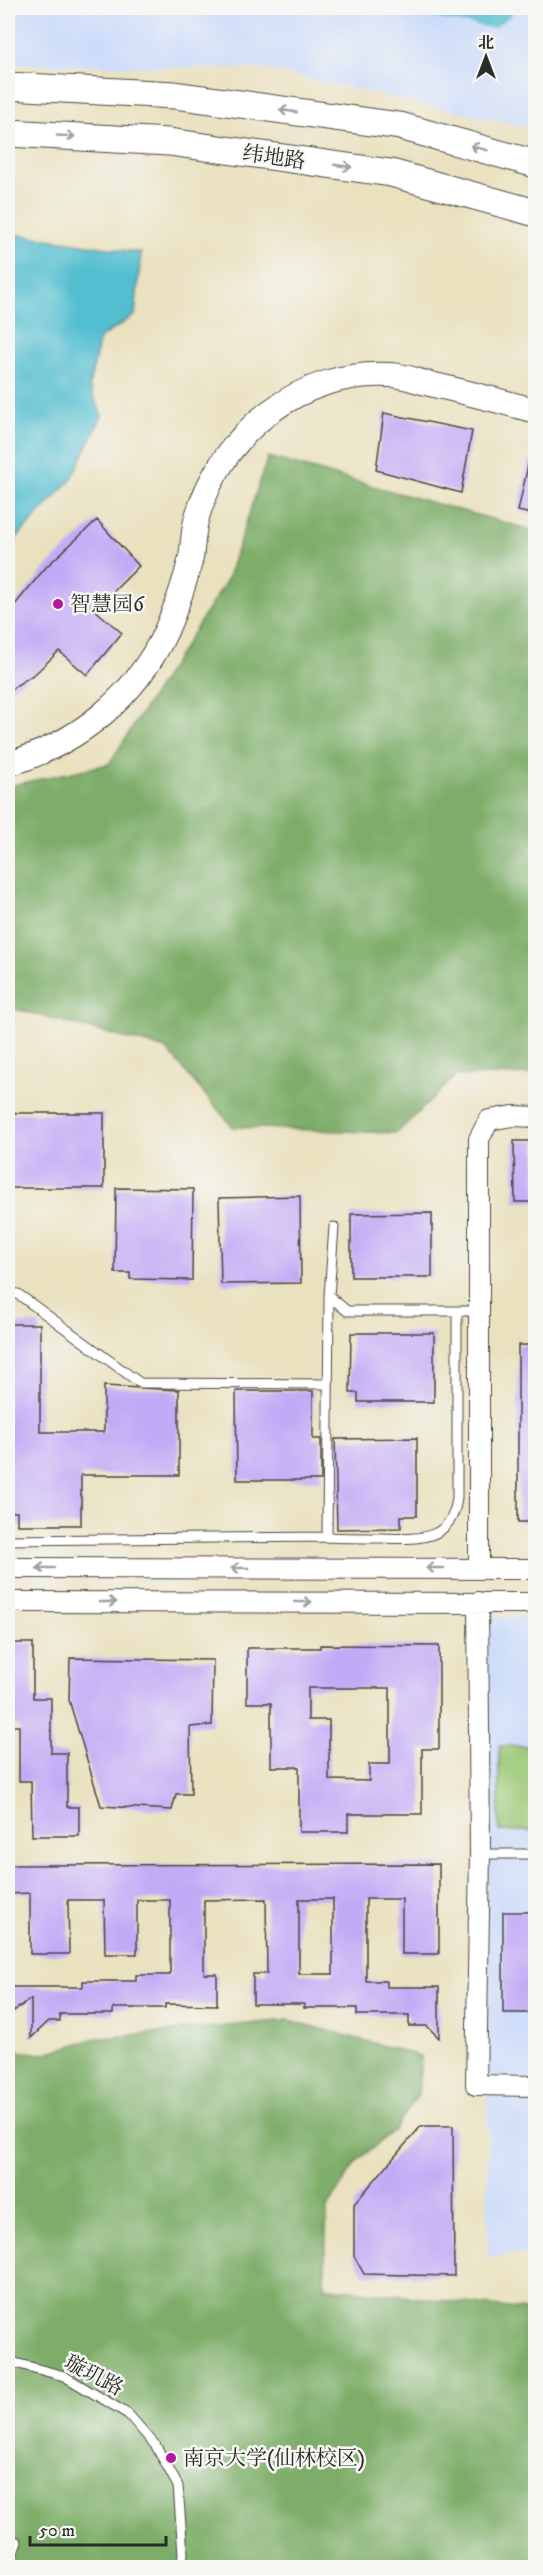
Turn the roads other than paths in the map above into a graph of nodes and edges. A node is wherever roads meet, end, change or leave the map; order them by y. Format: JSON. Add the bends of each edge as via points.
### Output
{"nodes":[{"id":1,"x":8,"y":86,"type":"edge"},
{"id":2,"x":8,"y":133,"type":"edge"},
{"id":3,"x":536,"y":164,"type":"edge"},
{"id":4,"x":536,"y":213,"type":"edge"},
{"id":5,"x":536,"y":411,"type":"edge"},
{"id":6,"x":8,"y":764,"type":"edge"},
{"id":7,"x":536,"y":1117,"type":"edge"},
{"id":8,"x":334,"y":1227,"type":"dead end"},
{"id":9,"x":8,"y":1293,"type":"edge"},
{"id":10,"x":329,"y":1296,"type":"junction"},
{"id":11,"x":457,"y":1311,"type":"junction"},
{"id":12,"x":479,"y":1311,"type":"junction"},
{"id":13,"x":328,"y":1384,"type":"junction"},
{"id":14,"x":327,"y":1537,"type":"junction"},
{"id":15,"x":8,"y":1540,"type":"edge"},
{"id":16,"x":8,"y":1568,"type":"edge"},
{"id":17,"x":479,"y":1568,"type":"junction"},
{"id":18,"x":536,"y":1569,"type":"edge"},
{"id":19,"x":8,"y":1602,"type":"edge"},
{"id":20,"x":478,"y":1602,"type":"junction"},
{"id":21,"x":536,"y":1603,"type":"edge"},
{"id":22,"x":480,"y":1854,"type":"junction"},
{"id":23,"x":536,"y":1854,"type":"edge"},
{"id":24,"x":536,"y":2085,"type":"edge"},
{"id":25,"x":8,"y":2361,"type":"edge"},
{"id":26,"x":17,"y":2542,"type":"dead end"},
{"id":27,"x":8,"y":2566,"type":"edge"},
{"id":28,"x":182,"y":2568,"type":"edge"}],
"edges":[{"from":3,"to":1,"type":"main road","one_way":true,"via":[[400,126],[174,95]]},
{"from":2,"to":4,"type":"main road","name":"纬地路","one_way":true,"via":[[169,142],[391,173]]},
{"from":5,"to":6,"type":"street","via":[[391,375],[344,379],[303,392],[264,414],[227,453],[209,485],[196,519],[190,558],[174,608],[142,671],[112,707],[74,736]]},
{"from":7,"to":12,"type":"street","via":[[489,1120],[479,1138]]},
{"from":8,"to":10,"type":"lane"},
{"from":9,"to":13,"type":"lane","via":[[18,1294],[140,1383]]},
{"from":10,"to":11,"type":"lane","via":[[347,1311]]},
{"from":10,"to":13,"type":"lane"},
{"from":11,"to":12,"type":"lane"},
{"from":11,"to":14,"type":"lane","via":[[454,1514],[444,1528],[421,1539]]},
{"from":12,"to":17,"type":"street"},
{"from":13,"to":14,"type":"lane"},
{"from":14,"to":15,"type":"lane"},
{"from":17,"to":16,"type":"street","one_way":true},
{"from":17,"to":18,"type":"street"},
{"from":19,"to":20,"type":"street","one_way":true},
{"from":20,"to":21,"type":"street"},
{"from":20,"to":22,"type":"street"},
{"from":22,"to":23,"type":"lane"},
{"from":22,"to":24,"type":"street","via":[[476,2085]]},
{"from":25,"to":28,"type":"lane","name":"璇玑路","via":[[64,2376],[128,2414],[156,2446],[178,2486]]},
{"from":26,"to":27,"type":"lane"}]}
